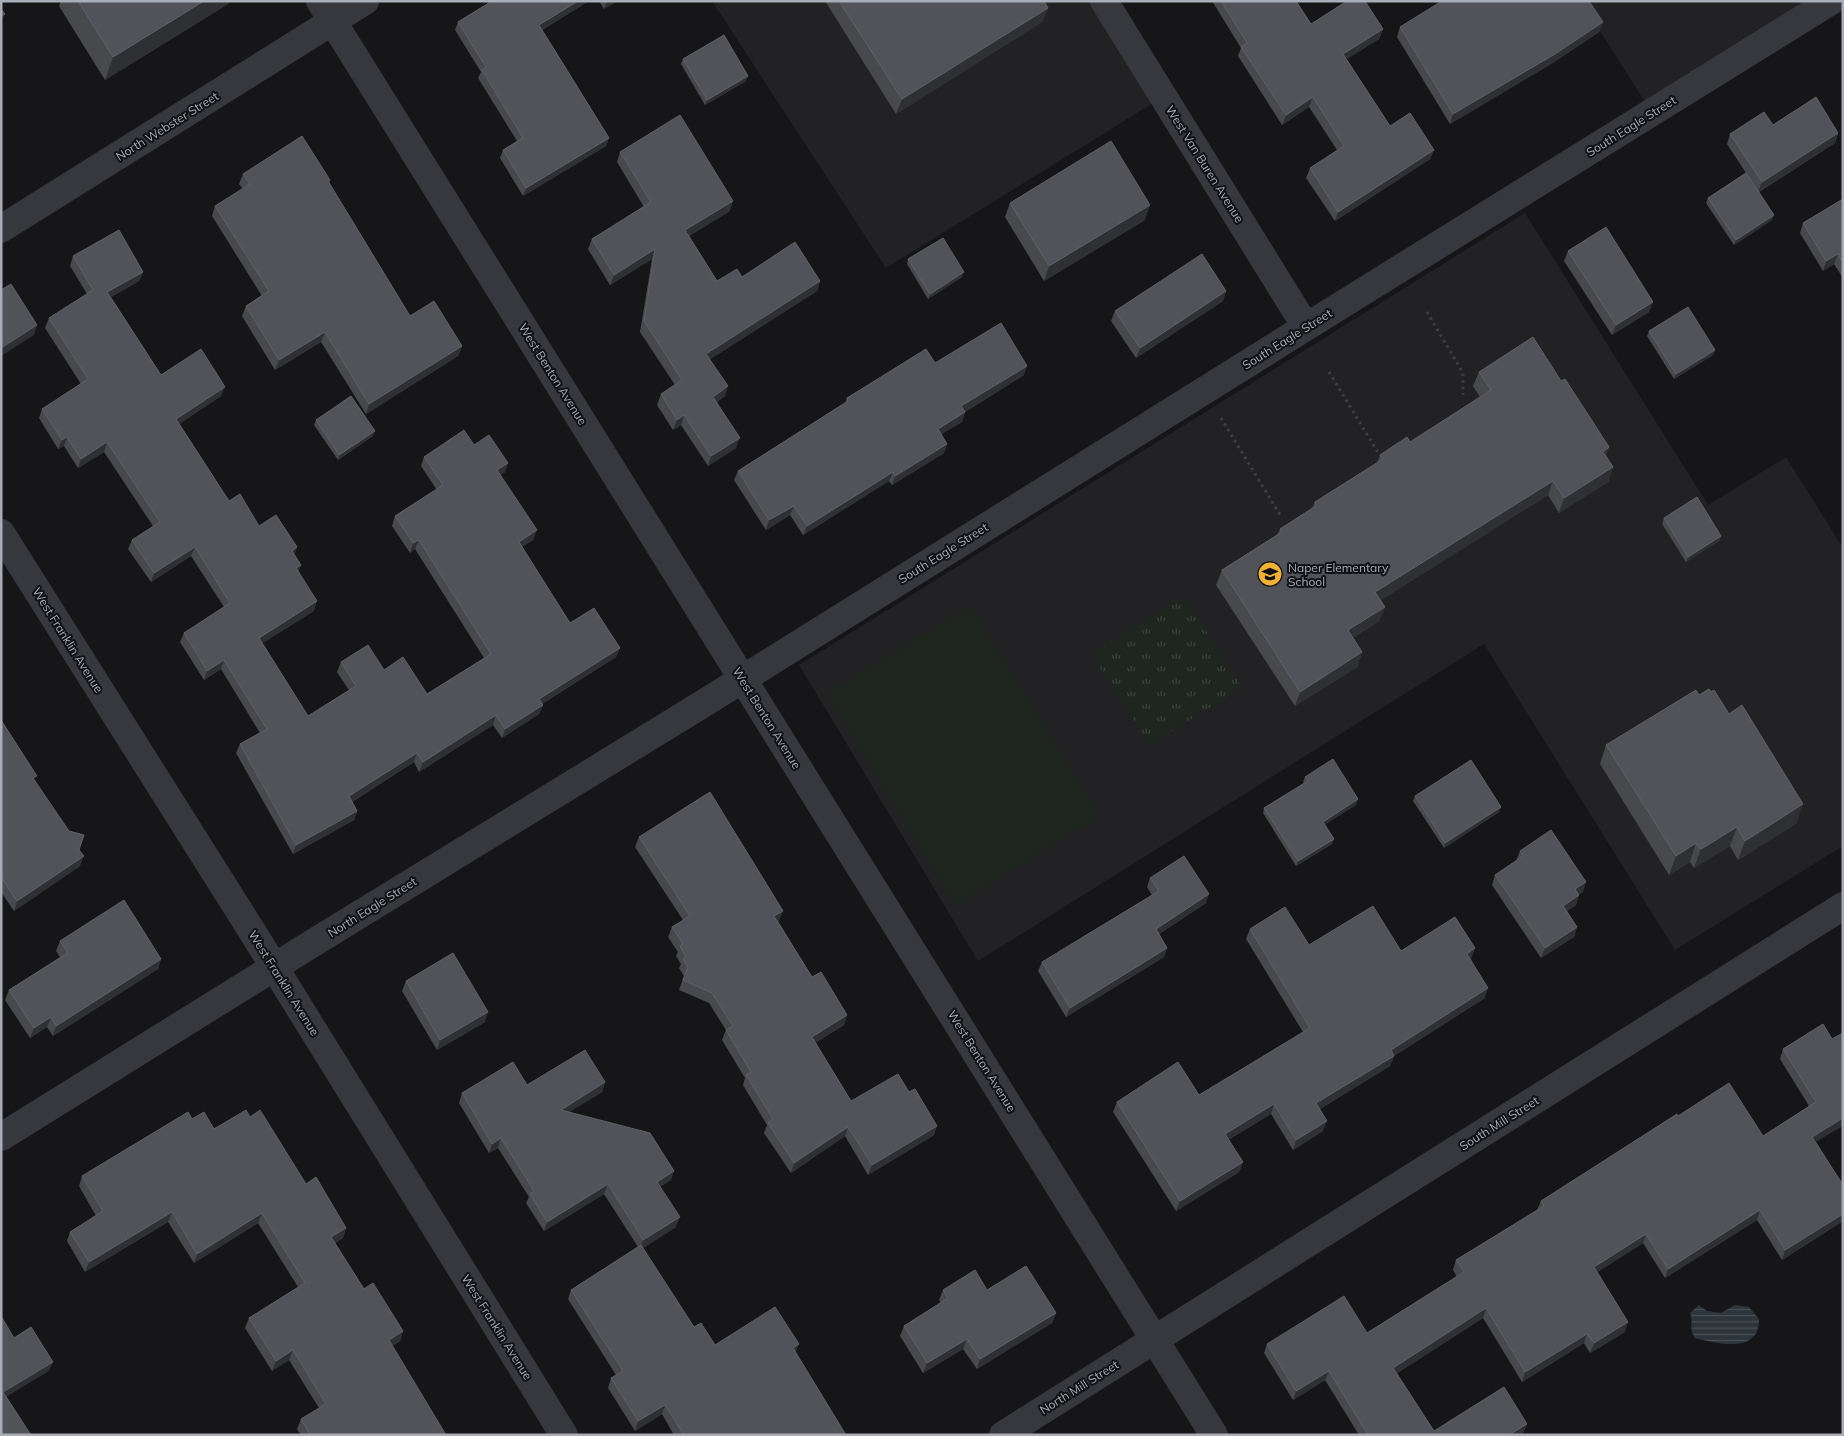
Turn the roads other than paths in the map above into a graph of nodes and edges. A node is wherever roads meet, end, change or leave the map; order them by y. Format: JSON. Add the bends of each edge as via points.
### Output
{"nodes":[{"id":1,"x":365,"y":1,"type":"edge"},
{"id":2,"x":1104,"y":1,"type":"edge"},
{"id":3,"x":1831,"y":1,"type":"edge"},
{"id":4,"x":326,"y":11,"type":"edge"},
{"id":5,"x":1,"y":229,"type":"edge"},
{"id":6,"x":1306,"y":327,"type":"junction"},
{"id":7,"x":1,"y":534,"type":"edge"},
{"id":8,"x":743,"y":679,"type":"junction"},
{"id":9,"x":1843,"y":906,"type":"edge"},
{"id":10,"x":274,"y":968,"type":"junction"},
{"id":11,"x":1,"y":1137,"type":"edge"},
{"id":12,"x":1155,"y":1339,"type":"junction"},
{"id":13,"x":564,"y":1435,"type":"edge"},
{"id":14,"x":1002,"y":1435,"type":"edge"},
{"id":15,"x":1214,"y":1435,"type":"edge"}],
"edges":[{"from":1,"to":4,"type":"street","name":"North Webster Street"},
{"from":2,"to":6,"type":"street","name":"West Van Buren Avenue"},
{"from":3,"to":6,"type":"street","name":"South Eagle Street"},
{"from":4,"to":5,"type":"street","name":"North Webster Street"},
{"from":4,"to":8,"type":"street","name":"West Benton Avenue"},
{"from":6,"to":8,"type":"street","name":"South Eagle Street"},
{"from":7,"to":10,"type":"street","name":"West Franklin Avenue"},
{"from":8,"to":10,"type":"street","name":"North Eagle Street"},
{"from":8,"to":12,"type":"street","name":"West Benton Avenue"},
{"from":9,"to":12,"type":"street","name":"South Mill Street"},
{"from":10,"to":11,"type":"street","name":"North Eagle Street"},
{"from":10,"to":13,"type":"street","name":"West Franklin Avenue"},
{"from":12,"to":14,"type":"street","name":"North Mill Street"},
{"from":12,"to":15,"type":"street","name":"West Benton Avenue"}]}
